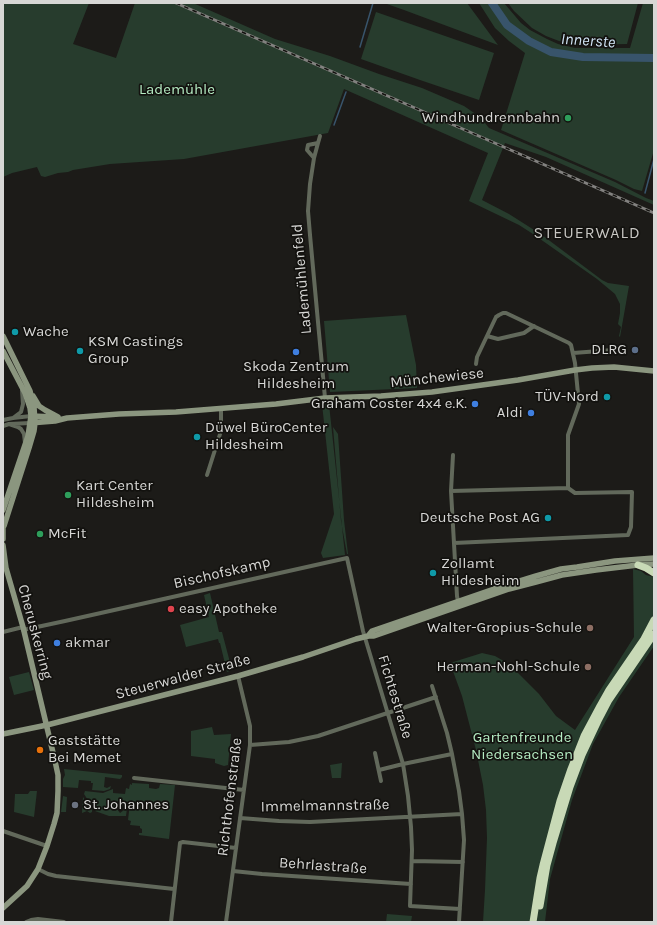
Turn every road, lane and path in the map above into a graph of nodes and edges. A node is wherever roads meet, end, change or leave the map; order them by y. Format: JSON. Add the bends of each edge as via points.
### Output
{"nodes":[{"id":1,"x":320,"y":136,"type":"dead end"},
{"id":2,"x":318,"y":143,"type":"junction"},
{"id":3,"x":314,"y":158,"type":"junction"},
{"id":4,"x":534,"y":326,"type":"junction"},
{"id":5,"x":3,"y":336,"type":"edge"},
{"id":6,"x":487,"y":336,"type":"junction"},
{"id":7,"x":613,"y":350,"type":"dead end"},
{"id":8,"x":3,"y":351,"type":"edge"},
{"id":9,"x":573,"y":353,"type":"junction"},
{"id":10,"x":476,"y":364,"type":"dead end"},
{"id":11,"x":575,"y":370,"type":"junction"},
{"id":12,"x":654,"y":371,"type":"edge"},
{"id":13,"x":22,"y":387,"type":"junction"},
{"id":14,"x":30,"y":391,"type":"junction"},
{"id":15,"x":325,"y":398,"type":"junction"},
{"id":16,"x":221,"y":408,"type":"junction"},
{"id":17,"x":58,"y":417,"type":"junction"},
{"id":18,"x":13,"y":418,"type":"junction"},
{"id":19,"x":67,"y":418,"type":"junction"},
{"id":20,"x":3,"y":420,"type":"edge"},
{"id":21,"x":33,"y":420,"type":"junction"},
{"id":22,"x":8,"y":424,"type":"junction"},
{"id":23,"x":3,"y":426,"type":"edge"},
{"id":24,"x":25,"y":444,"type":"junction"},
{"id":25,"x":453,"y":455,"type":"dead end"},
{"id":26,"x":207,"y":476,"type":"dead end"},
{"id":27,"x":568,"y":488,"type":"junction"},
{"id":28,"x":451,"y":491,"type":"junction"},
{"id":29,"x":3,"y":510,"type":"edge"},
{"id":30,"x":3,"y":523,"type":"edge"},
{"id":31,"x":3,"y":539,"type":"edge"},
{"id":32,"x":454,"y":543,"type":"junction"},
{"id":33,"x":3,"y":545,"type":"edge"},
{"id":34,"x":654,"y":558,"type":"edge"},
{"id":35,"x":654,"y":564,"type":"edge"},
{"id":36,"x":638,"y":565,"type":"junction"},
{"id":37,"x":5,"y":569,"type":"edge"},
{"id":38,"x":654,"y":573,"type":"edge"},
{"id":39,"x":459,"y":604,"type":"junction"},
{"id":40,"x":654,"y":620,"type":"edge"},
{"id":41,"x":23,"y":628,"type":"junction"},
{"id":42,"x":3,"y":632,"type":"edge"},
{"id":43,"x":654,"y":634,"type":"edge"},
{"id":44,"x":366,"y":637,"type":"junction"},
{"id":45,"x":238,"y":676,"type":"junction"},
{"id":46,"x":432,"y":686,"type":"dead end"},
{"id":47,"x":436,"y":697,"type":"junction"},
{"id":48,"x":388,"y":714,"type":"junction"},
{"id":49,"x":47,"y":725,"type":"junction"},
{"id":50,"x":3,"y":734,"type":"edge"},
{"id":51,"x":250,"y":745,"type":"junction"},
{"id":52,"x":375,"y":753,"type":"dead end"},
{"id":53,"x":452,"y":754,"type":"junction"},
{"id":54,"x":403,"y":764,"type":"junction"},
{"id":55,"x":379,"y":770,"type":"junction"},
{"id":56,"x":134,"y":778,"type":"dead end"},
{"id":57,"x":381,"y":781,"type":"dead end"},
{"id":58,"x":244,"y":790,"type":"junction"},
{"id":59,"x":462,"y":814,"type":"junction"},
{"id":60,"x":410,"y":817,"type":"junction"},
{"id":61,"x":240,"y":818,"type":"junction"},
{"id":62,"x":3,"y":831,"type":"edge"},
{"id":63,"x":47,"y":846,"type":"junction"},
{"id":64,"x":236,"y":848,"type":"junction"},
{"id":65,"x":412,"y":861,"type":"junction"},
{"id":66,"x":463,"y":862,"type":"junction"},
{"id":67,"x":38,"y":869,"type":"junction"},
{"id":68,"x":233,"y":871,"type":"junction"},
{"id":69,"x":411,"y":884,"type":"junction"},
{"id":70,"x":174,"y":889,"type":"junction"},
{"id":71,"x":3,"y":908,"type":"edge"},
{"id":72,"x":460,"y":910,"type":"junction"},
{"id":73,"x":26,"y":922,"type":"edge"},
{"id":74,"x":64,"y":922,"type":"edge"},
{"id":75,"x":171,"y":922,"type":"edge"},
{"id":76,"x":226,"y":922,"type":"edge"},
{"id":77,"x":459,"y":922,"type":"edge"},
{"id":78,"x":533,"y":922,"type":"edge"},
{"id":79,"x":538,"y":922,"type":"edge"}],
"edges":[{"from":1,"to":2,"type":"street"},
{"from":2,"to":3,"type":"street","name":"Lademühlenfeld"},
{"from":2,"to":3,"type":"street","name":"Lademühlenfeld","via":[[308,145],[307,150]]},
{"from":3,"to":15,"type":"street","name":"Lademühlenfeld","via":[[308,211]]},
{"from":4,"to":6,"type":"street","via":[[524,333],[498,339]]},
{"from":4,"to":6,"type":"street","via":[[503,313],[496,317]]},
{"from":4,"to":9,"type":"street","via":[[567,341]]},
{"from":5,"to":14,"type":"street"},
{"from":6,"to":10,"type":"street"},
{"from":7,"to":9,"type":"street"},
{"from":8,"to":13,"type":"street"},
{"from":9,"to":11,"type":"street"},
{"from":11,"to":12,"type":"street","name":"Münchewiese","via":[[614,367]]},
{"from":11,"to":15,"type":"street","name":"Münchewiese","via":[[442,391]]},
{"from":11,"to":27,"type":"street","via":[[578,404],[568,435]]},
{"from":13,"to":18,"type":"street","via":[[21,412]]},
{"from":13,"to":21,"type":"street"},
{"from":14,"to":17,"type":"street","name":"Münchewiese","via":[[39,406]]},
{"from":14,"to":21,"type":"street","via":[[34,407]]},
{"from":15,"to":16,"type":"street","name":"Münchewiese"},
{"from":16,"to":19,"type":"street","name":"Münchewiese"},
{"from":16,"to":26,"type":"street","via":[[221,431]]},
{"from":17,"to":19,"type":"street","name":"Münchewiese"},
{"from":17,"to":21,"type":"street","name":"Münchewiese"},
{"from":18,"to":20,"type":"street"},
{"from":18,"to":21,"type":"street"},
{"from":19,"to":21,"type":"street","name":"Münchewiese","via":[[55,421]]},
{"from":21,"to":22,"type":"street"},
{"from":21,"to":24,"type":"street"},
{"from":21,"to":30,"type":"street","via":[[31,442]]},
{"from":22,"to":23,"type":"street"},
{"from":22,"to":24,"type":"street","via":[[21,429]]},
{"from":24,"to":29,"type":"street"},
{"from":25,"to":28,"type":"street"},
{"from":27,"to":28,"type":"street"},
{"from":27,"to":32,"type":"street","via":[[575,493],[632,492],[628,535]]},
{"from":28,"to":32,"type":"street"},
{"from":30,"to":31,"type":"street"},
{"from":32,"to":39,"type":"street"},
{"from":33,"to":37,"type":"street","name":"Cheruskerring"},
{"from":34,"to":39,"type":"street","name":"Steuerwalder Straße","via":[[561,569]]},
{"from":35,"to":36,"type":"street","name":"Steuerwalder Straße"},
{"from":36,"to":38,"type":"highway"},
{"from":36,"to":39,"type":"street","name":"Steuerwalder Straße","via":[[562,575]]},
{"from":37,"to":41,"type":"street","name":"Cheruskerring"},
{"from":39,"to":44,"type":"street","name":"Steuerwalder Straße","via":[[372,631]]},
{"from":40,"to":78,"type":"highway","via":[[609,690],[584,736],[560,801],[540,878]]},
{"from":41,"to":42,"type":"street","name":"Bischofskamp"},
{"from":41,"to":44,"type":"street","name":"Bischofskamp","via":[[65,621],[347,558]]},
{"from":41,"to":49,"type":"street","name":"Cheruskerring"},
{"from":43,"to":79,"type":"highway","via":[[614,692],[576,770],[547,865]]},
{"from":44,"to":45,"type":"street","name":"Steuerwalder Straße"},
{"from":44,"to":48,"type":"street","name":"Fichtestraße"},
{"from":45,"to":49,"type":"street","name":"Steuerwalder Straße"},
{"from":45,"to":51,"type":"street","name":"Richthofenstraße","via":[[250,726]]},
{"from":46,"to":47,"type":"street"},
{"from":47,"to":48,"type":"street"},
{"from":47,"to":53,"type":"street"},
{"from":48,"to":51,"type":"street","via":[[304,740]]},
{"from":48,"to":54,"type":"street","name":"Fichtestraße"},
{"from":49,"to":50,"type":"street","name":"Steuerwalder Straße"},
{"from":49,"to":63,"type":"street","name":"Cheruskerring","via":[[56,765],[58,791],[56,819]]},
{"from":51,"to":58,"type":"street","name":"Richthofenstraße"},
{"from":52,"to":55,"type":"street"},
{"from":53,"to":54,"type":"street"},
{"from":53,"to":59,"type":"street"},
{"from":54,"to":55,"type":"street"},
{"from":54,"to":60,"type":"street","name":"Fichtestraße"},
{"from":55,"to":57,"type":"street"},
{"from":56,"to":58,"type":"street"},
{"from":58,"to":61,"type":"street","name":"Richthofenstraße"},
{"from":59,"to":60,"type":"street","name":"Immelmannstraße"},
{"from":59,"to":66,"type":"street"},
{"from":60,"to":61,"type":"street","name":"Immelmannstraße","via":[[300,822]]},
{"from":60,"to":65,"type":"street","name":"Fichtestraße"},
{"from":61,"to":64,"type":"street","name":"Richthofenstraße"},
{"from":62,"to":63,"type":"street"},
{"from":63,"to":67,"type":"street","name":"Cheruskerring"},
{"from":64,"to":68,"type":"street","name":"Richthofenstraße"},
{"from":64,"to":70,"type":"street","via":[[181,842]]},
{"from":65,"to":66,"type":"street"},
{"from":65,"to":69,"type":"street","name":"Fichtestraße"},
{"from":66,"to":72,"type":"street"},
{"from":67,"to":70,"type":"street","via":[[56,876]]},
{"from":67,"to":71,"type":"street","name":"Cheruskerring","via":[[27,886]]},
{"from":68,"to":69,"type":"street","name":"Behrlastraße"},
{"from":68,"to":76,"type":"street","name":"Richthofenstraße"},
{"from":69,"to":72,"type":"street","name":"Fichtestraße","via":[[410,906]]},
{"from":70,"to":75,"type":"street"},
{"from":72,"to":77,"type":"street"},
{"from":73,"to":74,"type":"street","via":[[38,919]]}]}
